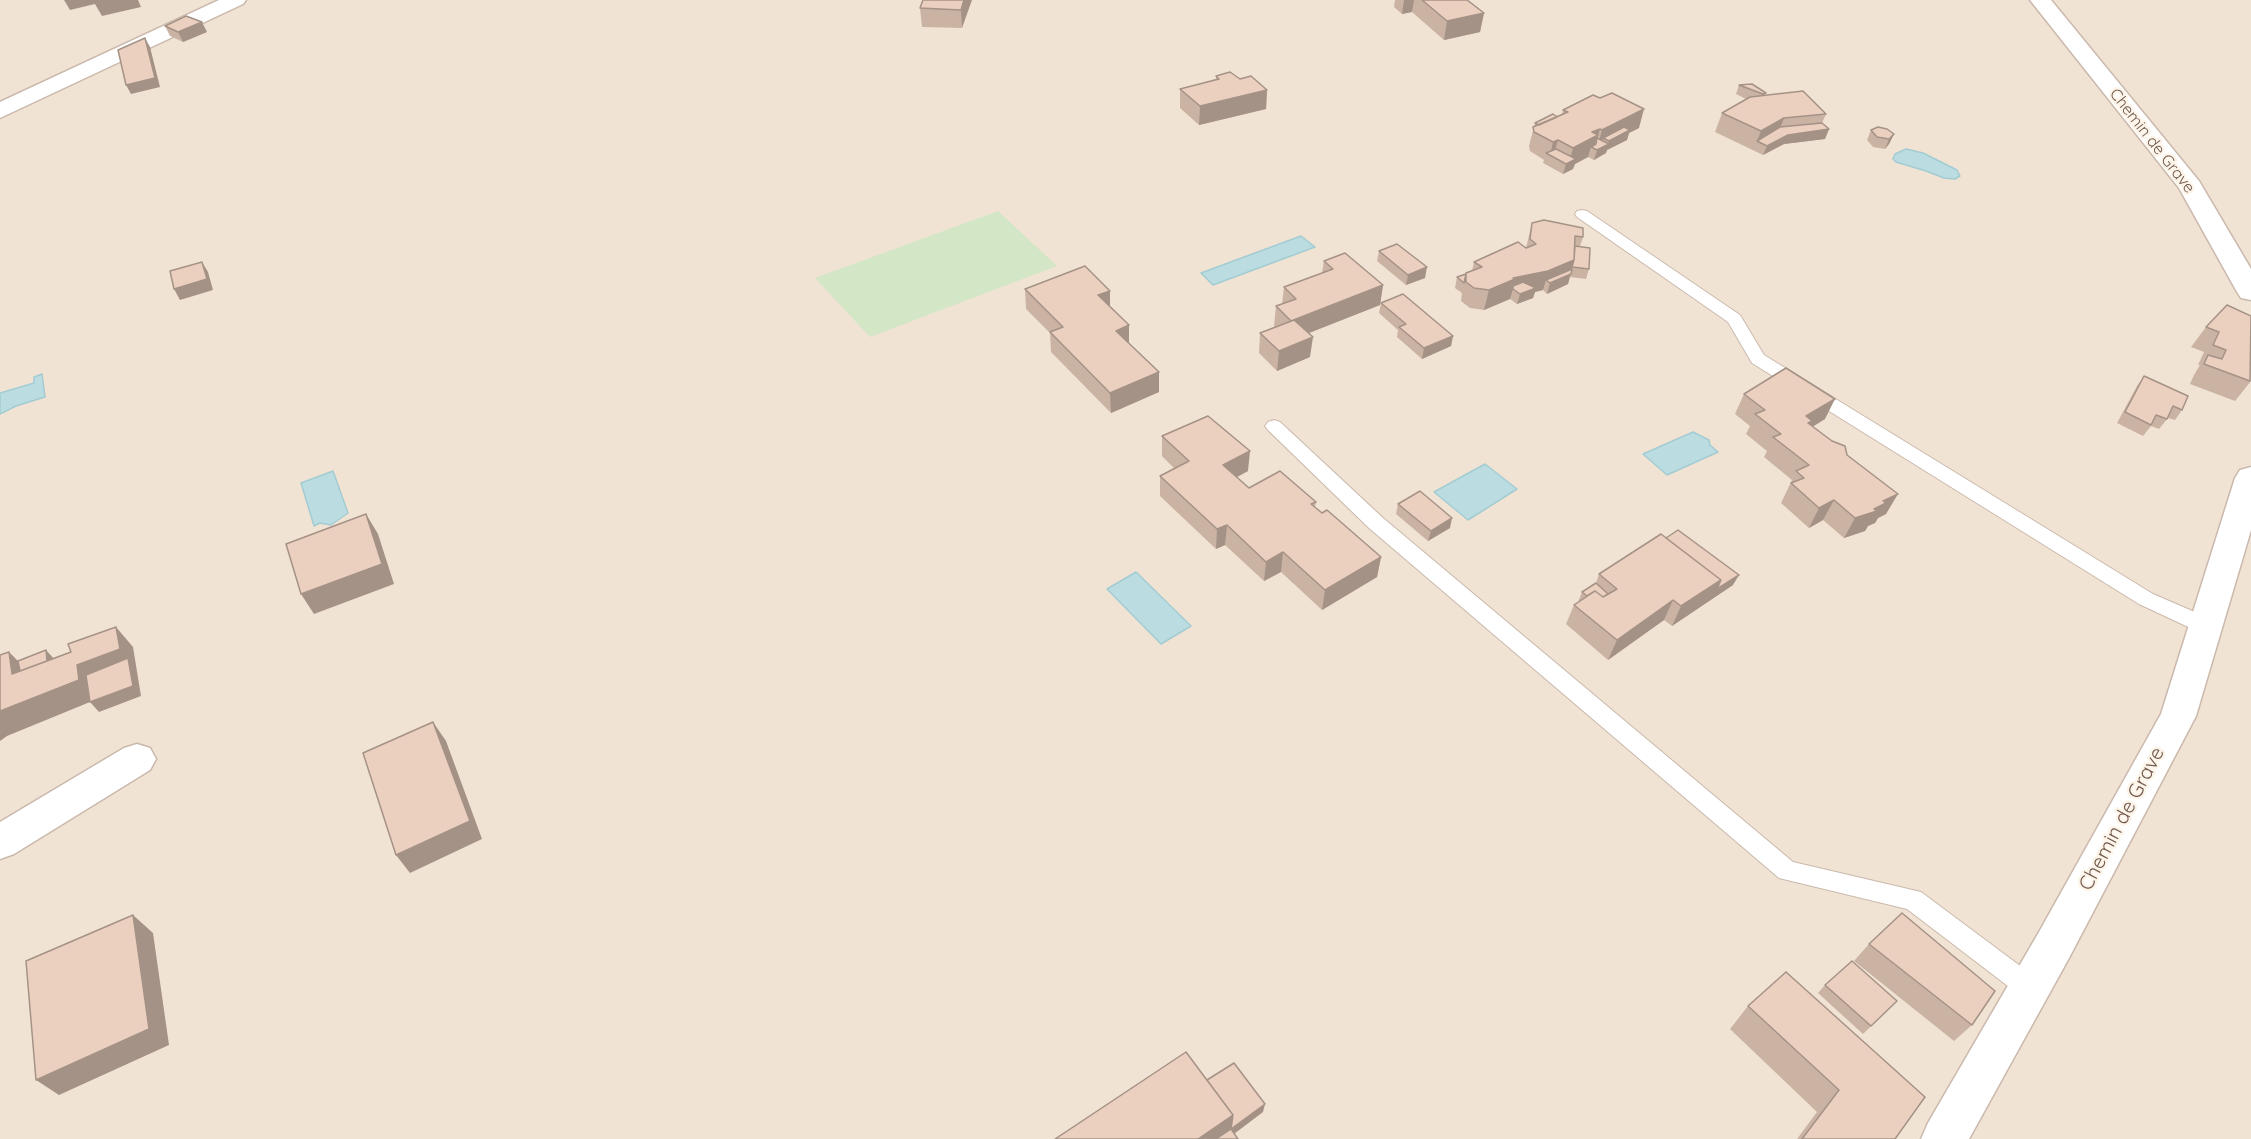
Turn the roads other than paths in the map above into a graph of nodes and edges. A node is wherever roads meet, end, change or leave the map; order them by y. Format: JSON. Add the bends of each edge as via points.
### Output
{"nodes":[{"id":1,"x":236,"y":0,"type":"edge"},
{"id":2,"x":2040,"y":0,"type":"edge"},
{"id":3,"x":0,"y":111,"type":"edge"},
{"id":4,"x":1582,"y":214,"type":"dead end"},
{"id":5,"x":2251,"y":292,"type":"edge"},
{"id":6,"x":1274,"y":426,"type":"dead end"},
{"id":7,"x":2251,"y":478,"type":"edge"},
{"id":8,"x":2206,"y":626,"type":"junction"},
{"id":9,"x":137,"y":759,"type":"dead end"},
{"id":10,"x":0,"y":842,"type":"edge"},
{"id":11,"x":2030,"y":988,"type":"junction"},
{"id":12,"x":1944,"y":1139,"type":"edge"}],
"edges":[{"from":1,"to":3,"type":"street"},
{"from":2,"to":5,"type":"street","name":"Chemin de Grave","via":[[2190,186]]},
{"from":4,"to":8,"type":"lane","via":[[1734,319],[1758,359],[2146,599]]},
{"from":6,"to":11,"type":"lane","via":[[1376,523],[1787,871],[1913,900]]},
{"from":7,"to":8,"type":"street","name":"Chemin de Grave"},
{"from":8,"to":11,"type":"street","name":"Chemin de Grave","via":[[2178,716]]},
{"from":9,"to":10,"type":"street"},
{"from":11,"to":12,"type":"street","name":"Chemin de Grave"}]}
